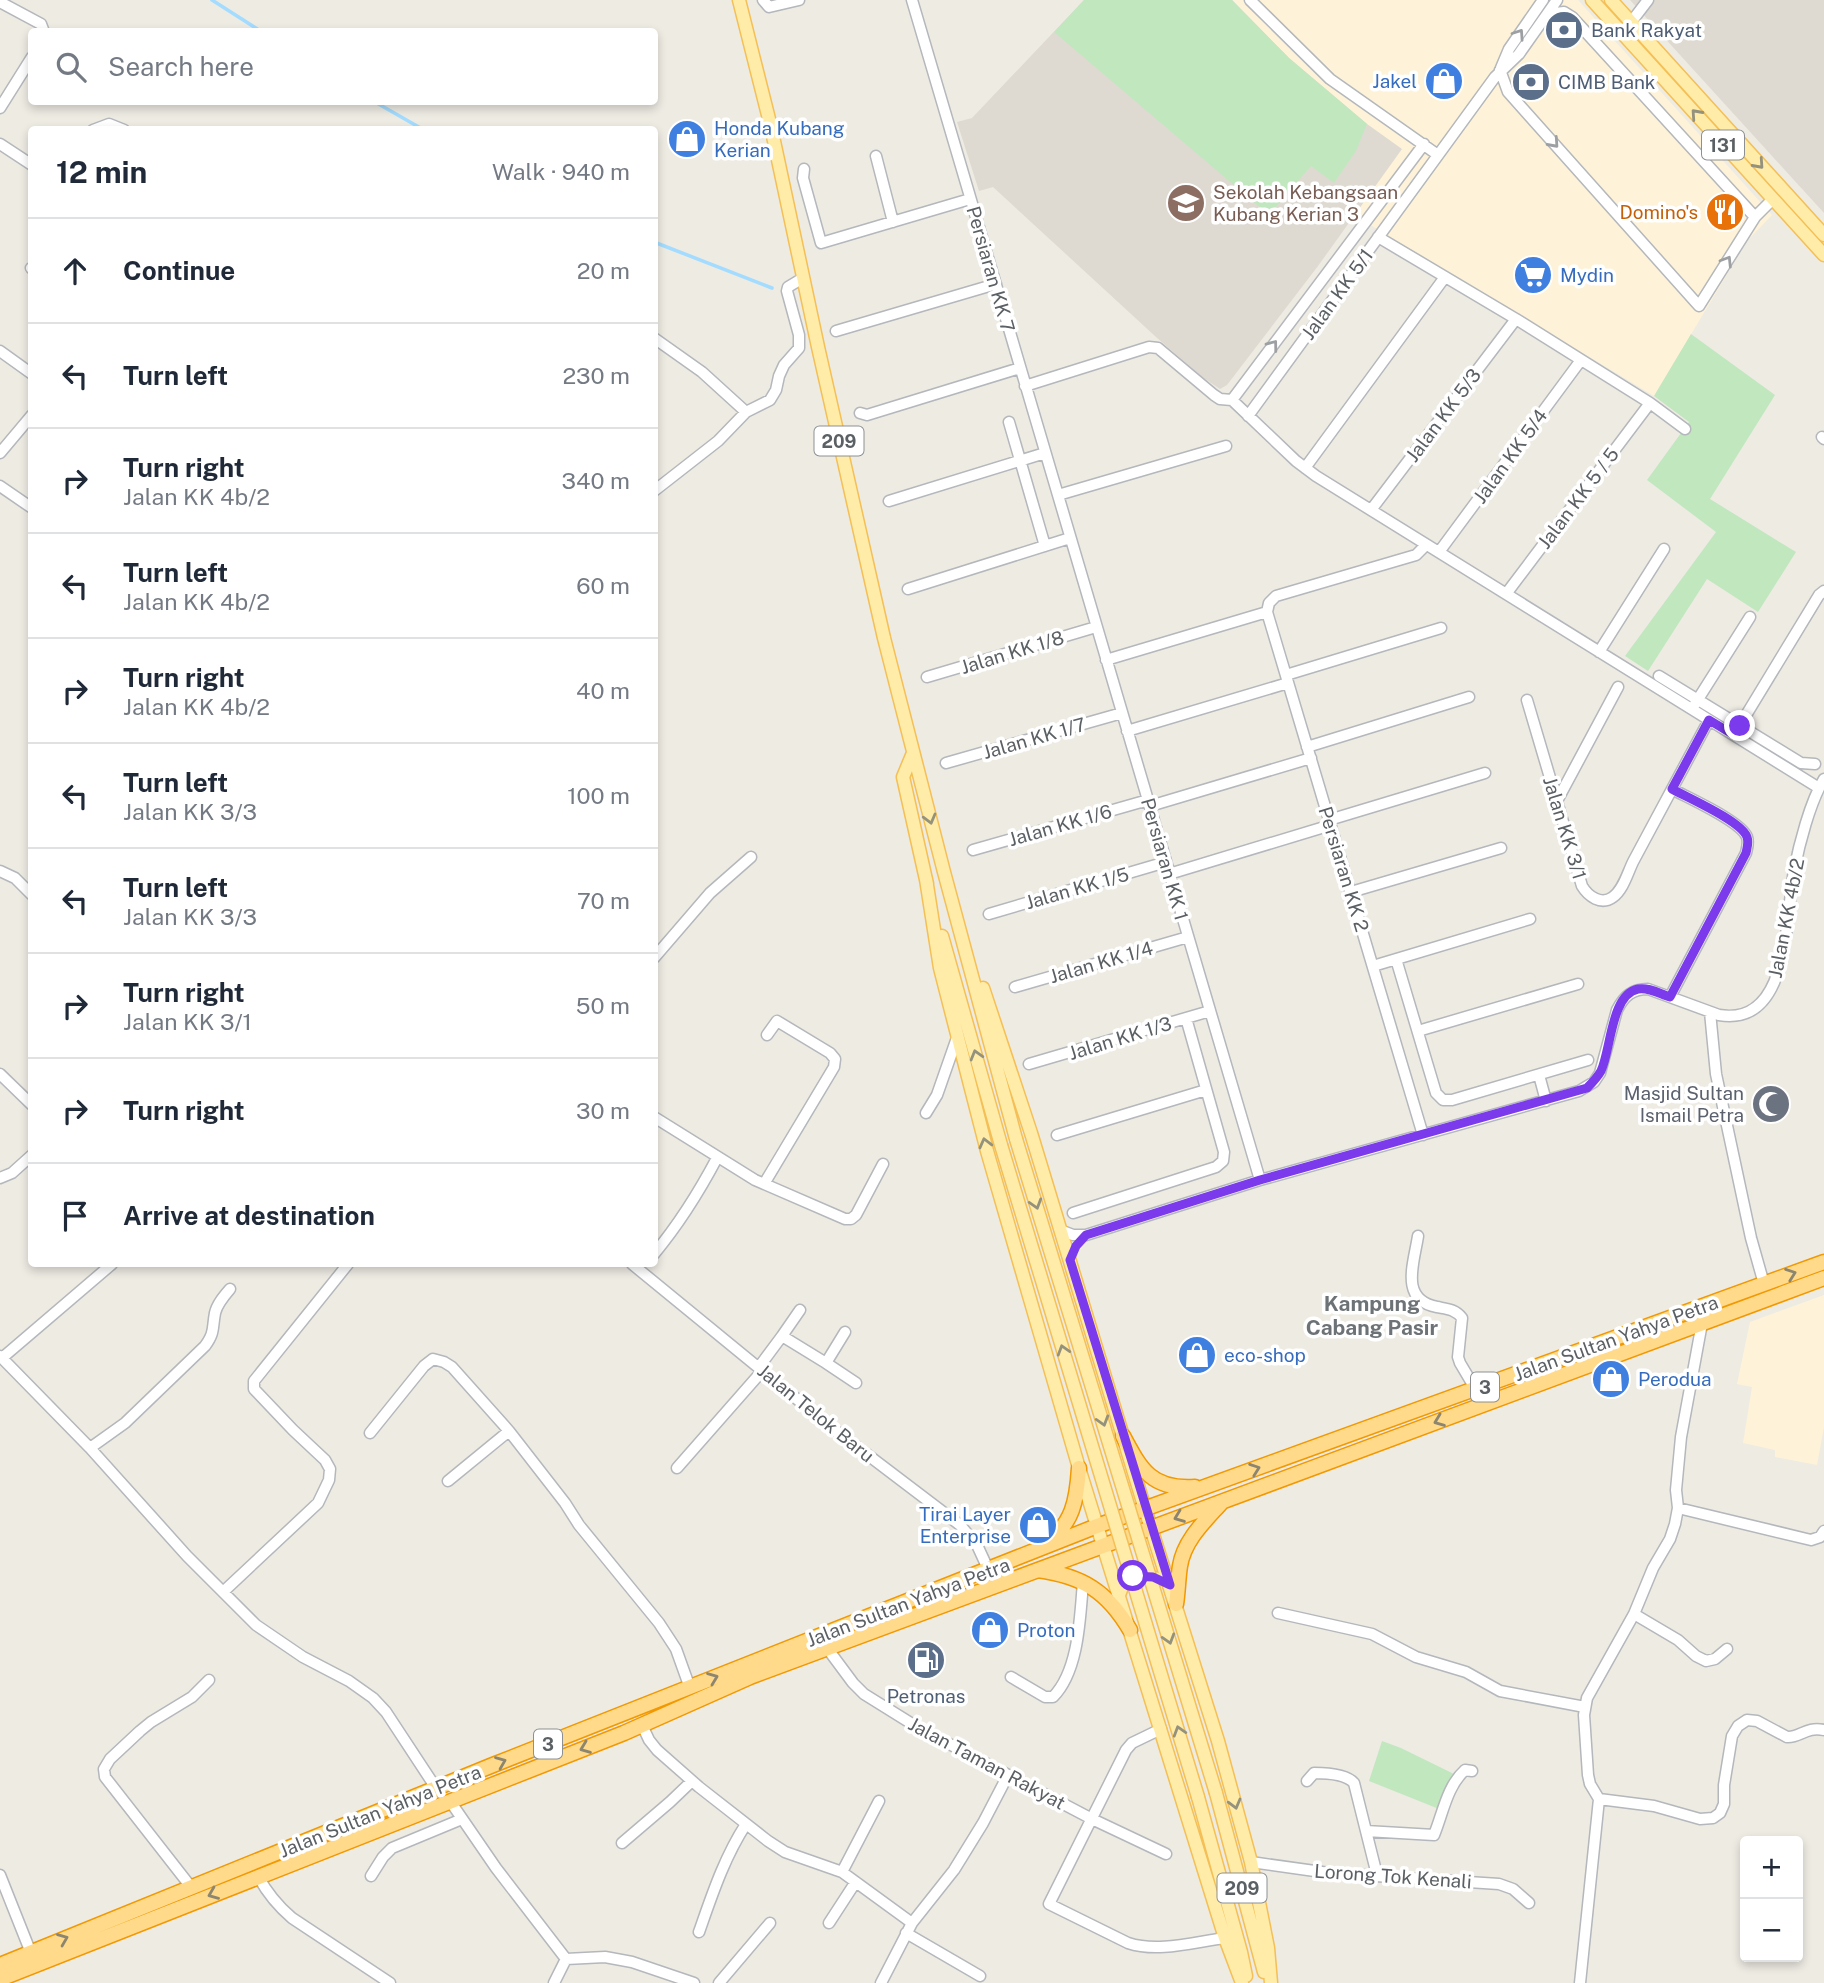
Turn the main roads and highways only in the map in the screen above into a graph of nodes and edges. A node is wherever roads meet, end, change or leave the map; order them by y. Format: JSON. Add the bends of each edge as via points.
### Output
{"nodes":[{"id":1,"x":739,"y":0,"type":"edge"},
{"id":2,"x":1592,"y":0,"type":"edge"},
{"id":3,"x":1616,"y":2,"type":"edge"},
{"id":4,"x":1824,"y":236,"type":"edge"},
{"id":5,"x":1824,"y":255,"type":"edge"},
{"id":6,"x":913,"y":753,"type":"junction"},
{"id":7,"x":944,"y":872,"type":"junction"},
{"id":8,"x":926,"y":879,"type":"junction"},
{"id":9,"x":1824,"y":1262,"type":"edge"},
{"id":10,"x":1824,"y":1278,"type":"edge"},
{"id":11,"x":1123,"y":1436,"type":"junction"},
{"id":12,"x":1132,"y":1465,"type":"junction"},
{"id":13,"x":1079,"y":1468,"type":"junction"},
{"id":14,"x":1213,"y":1485,"type":"junction"},
{"id":15,"x":1088,"y":1493,"type":"junction"},
{"id":16,"x":1223,"y":1501,"type":"junction"},
{"id":17,"x":1145,"y":1509,"type":"junction"},
{"id":18,"x":1097,"y":1527,"type":"junction"},
{"id":19,"x":1151,"y":1528,"type":"junction"},
{"id":20,"x":1103,"y":1545,"type":"junction"},
{"id":21,"x":1032,"y":1553,"type":"junction"},
{"id":22,"x":1036,"y":1570,"type":"junction"},
{"id":23,"x":1170,"y":1585,"type":"junction"},
{"id":24,"x":1119,"y":1595,"type":"junction"},
{"id":25,"x":1176,"y":1604,"type":"junction"},
{"id":26,"x":1130,"y":1630,"type":"junction"},
{"id":27,"x":608,"y":1720,"type":"junction"},
{"id":28,"x":624,"y":1732,"type":"junction"},
{"id":29,"x":0,"y":1965,"type":"edge"},
{"id":30,"x":0,"y":1979,"type":"edge"},
{"id":31,"x":1244,"y":1983,"type":"edge"},
{"id":32,"x":1269,"y":1983,"type":"edge"}],
"edges":[{"from":1,"to":6,"type":"main road","number":"209"},
{"from":5,"to":2,"type":"main road","number":"131","one_way":true},
{"from":3,"to":4,"type":"main road","number":"131","one_way":true},
{"from":6,"to":7,"type":"main road","number":"209","one_way":true},
{"from":6,"to":8,"type":"main road","number":"209","via":[[903,777]]},
{"from":7,"to":11,"type":"main road","via":[[1027,1119]]},
{"from":7,"to":32,"type":"main road","number":"209","one_way":true,"bridge":true,"via":[[1016,1139],[1216,1793]]},
{"from":13,"to":8,"type":"main road","one_way":true,"via":[[987,1151],[940,968]]},
{"from":31,"to":8,"type":"main road","number":"209","one_way":true,"bridge":true,"via":[[1241,1952],[1198,1797],[1001,1145]]},
{"from":14,"to":9,"type":"highway","name":"Jalan Sultan Yahya Petra","number":"3","one_way":true},
{"from":10,"to":16,"type":"highway","name":"Jalan Sultan Yahya Petra","number":"3","one_way":true},
{"from":11,"to":12,"type":"main road"},
{"from":11,"to":14,"type":"highway","via":[[1145,1472],[1157,1480],[1183,1487]]},
{"from":12,"to":15,"type":"main road","via":[[1109,1494]]},
{"from":12,"to":17,"type":"main road"},
{"from":13,"to":15,"type":"main road"},
{"from":13,"to":21,"type":"highway","via":[[1072,1512],[1052,1539]]},
{"from":14,"to":17,"type":"highway","name":"Jalan Sultan Yahya Petra","number":"3"},
{"from":15,"to":18,"type":"main road"},
{"from":16,"to":19,"type":"highway","name":"Jalan Sultan Yahya Petra","number":"3","one_way":true},
{"from":16,"to":25,"type":"highway","via":[[1186,1548]]},
{"from":17,"to":18,"type":"highway","name":"Jalan Sultan Yahya Petra","number":"3"},
{"from":17,"to":19,"type":"main road"},
{"from":18,"to":20,"type":"main road"},
{"from":18,"to":21,"type":"highway","name":"Jalan Sultan Yahya Petra","number":"3"},
{"from":19,"to":20,"type":"highway","name":"Jalan Sultan Yahya Petra","number":"3"},
{"from":19,"to":23,"type":"main road"},
{"from":20,"to":22,"type":"highway","name":"Jalan Sultan Yahya Petra","number":"3"},
{"from":20,"to":24,"type":"main road"},
{"from":27,"to":21,"type":"highway","name":"Jalan Sultan Yahya Petra","number":"3","one_way":true},
{"from":22,"to":26,"type":"highway","via":[[1066,1575],[1099,1592]]},
{"from":22,"to":28,"type":"highway","name":"Jalan Sultan Yahya Petra","number":"3","via":[[750,1677]]},
{"from":23,"to":24,"type":"main road","via":[[1153,1577],[1133,1576],[1121,1584]]},
{"from":23,"to":25,"type":"main road"},
{"from":24,"to":26,"type":"main road"},
{"from":25,"to":32,"type":"main road","one_way":true,"via":[[1251,1861],[1268,1948]]},
{"from":26,"to":31,"type":"main road","via":[[1225,1938]]},
{"from":27,"to":28,"type":"highway","via":[[605,1726],[609,1731]]},
{"from":29,"to":27,"type":"highway","name":"Jalan Sultan Yahya Petra","number":"3","one_way":true},
{"from":28,"to":30,"type":"highway","name":"Jalan Sultan Yahya Petra","number":"3","one_way":true}]}
